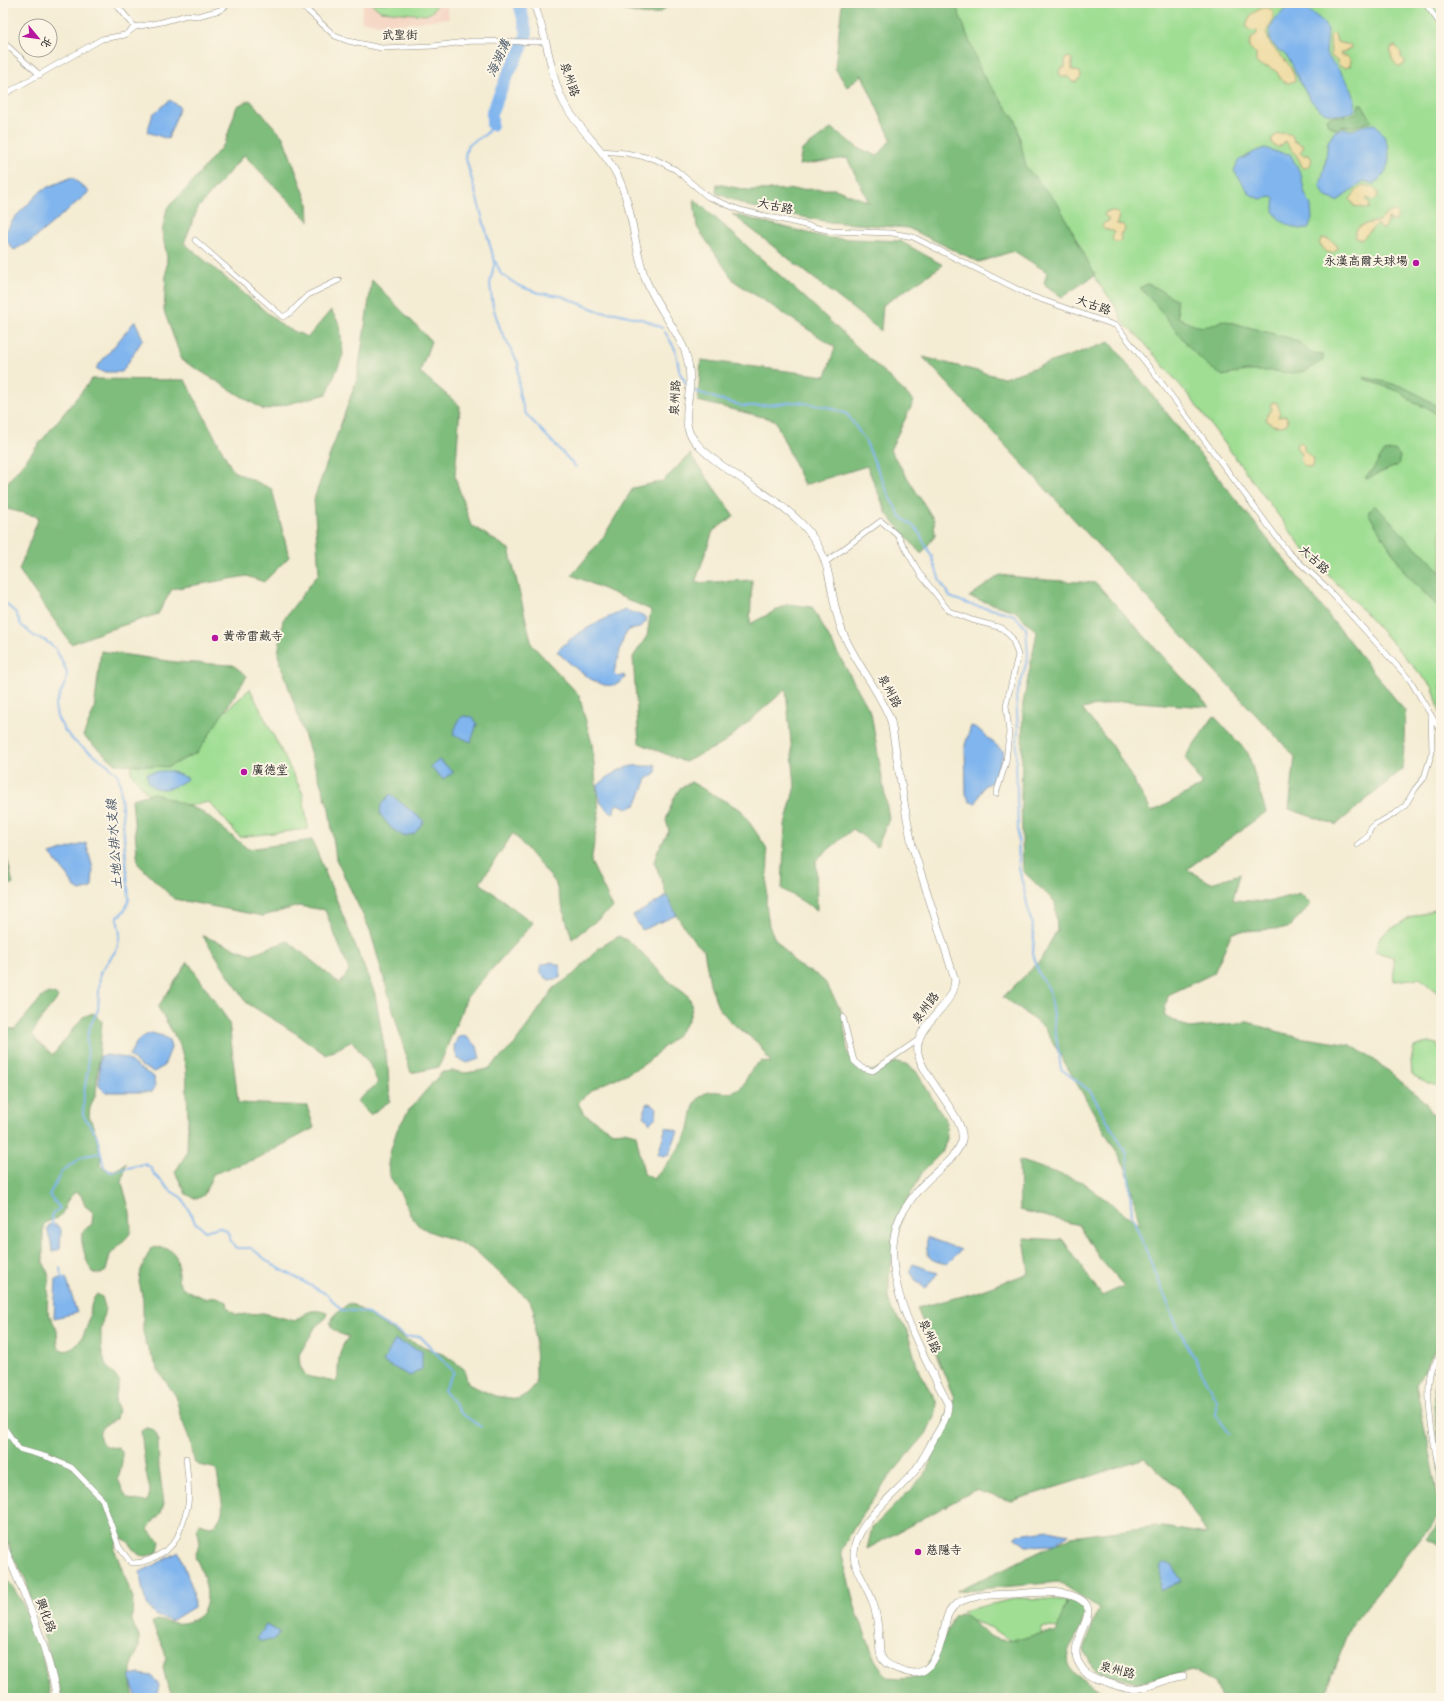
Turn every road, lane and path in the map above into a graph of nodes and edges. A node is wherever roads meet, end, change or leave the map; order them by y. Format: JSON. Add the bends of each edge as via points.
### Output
{"nodes":[{"id":1,"x":115,"y":3,"type":"edge"},
{"id":2,"x":230,"y":3,"type":"edge"},
{"id":3,"x":294,"y":3,"type":"edge"},
{"id":4,"x":534,"y":3,"type":"edge"},
{"id":5,"x":1425,"y":3,"type":"edge"},
{"id":6,"x":1441,"y":25,"type":"edge"},
{"id":7,"x":135,"y":27,"type":"junction"},
{"id":8,"x":3,"y":42,"type":"edge"},
{"id":9,"x":546,"y":42,"type":"junction"},
{"id":10,"x":40,"y":75,"type":"junction"},
{"id":11,"x":3,"y":95,"type":"edge"},
{"id":12,"x":601,"y":151,"type":"junction"},
{"id":13,"x":195,"y":240,"type":"dead end"},
{"id":14,"x":340,"y":280,"type":"dead end"},
{"id":15,"x":826,"y":562,"type":"junction"},
{"id":16,"x":1431,"y":714,"type":"junction"},
{"id":17,"x":1441,"y":732,"type":"edge"},
{"id":18,"x":996,"y":794,"type":"dead end"},
{"id":19,"x":1357,"y":845,"type":"dead end"},
{"id":20,"x":843,"y":1017,"type":"dead end"},
{"id":21,"x":918,"y":1040,"type":"junction"},
{"id":22,"x":1441,"y":1355,"type":"edge"},
{"id":23,"x":3,"y":1426,"type":"edge"},
{"id":24,"x":186,"y":1458,"type":"dead end"},
{"id":25,"x":1441,"y":1478,"type":"edge"},
{"id":26,"x":3,"y":1544,"type":"edge"},
{"id":27,"x":1184,"y":1676,"type":"dead end"},
{"id":28,"x":57,"y":1698,"type":"edge"}],
"edges":[{"from":1,"to":7,"type":"street"},
{"from":2,"to":7,"type":"street","via":[[220,10],[198,16],[188,15]]},
{"from":3,"to":9,"type":"street","name":"武聖街","via":[[308,11],[335,36],[381,48],[473,41]]},
{"from":4,"to":9,"type":"street","name":"泉州路"},
{"from":5,"to":6,"type":"street"},
{"from":7,"to":10,"type":"street","via":[[125,35],[102,39]]},
{"from":8,"to":10,"type":"street"},
{"from":9,"to":12,"type":"street","name":"泉州路","via":[[562,101]]},
{"from":10,"to":11,"type":"street"},
{"from":12,"to":15,"type":"street","name":"泉州路","via":[[616,173],[625,196],[646,279],[686,354],[690,372],[687,421],[689,432],[699,446],[714,459],[772,499],[800,522],[814,539]]},
{"from":12,"to":16,"type":"street","name":"大古路","via":[[655,159],[676,170],[708,196],[740,210],[831,231],[892,233],[913,237],[1031,296],[1117,326],[1288,552],[1324,585],[1410,680]]},
{"from":13,"to":14,"type":"street","via":[[283,317],[308,295]]},
{"from":15,"to":18,"type":"street","via":[[881,521],[898,536],[920,574],[949,611],[1002,628],[1012,638],[1018,655],[1006,705],[1009,732],[1006,762]]},
{"from":15,"to":21,"type":"street","name":"泉州路","via":[[843,632],[891,721],[912,845],[955,980],[948,1000]]},
{"from":16,"to":17,"type":"street","name":"大古路"},
{"from":16,"to":19,"type":"street","via":[[1432,752],[1424,778],[1406,806],[1376,824],[1371,828],[1368,837]]},
{"from":20,"to":21,"type":"street","via":[[854,1061],[862,1068],[873,1071]]},
{"from":21,"to":27,"type":"street","name":"泉州路","via":[[920,1059],[961,1127],[962,1140],[954,1154],[918,1190],[900,1218],[893,1245],[893,1265],[897,1289],[913,1331],[948,1404],[948,1412],[915,1470],[864,1527],[857,1539],[854,1555],[875,1610],[881,1656],[890,1666],[917,1673],[934,1659],[941,1644],[945,1617],[954,1606],[984,1596],[1054,1592],[1079,1598],[1085,1603],[1088,1611],[1087,1620],[1077,1644],[1076,1659],[1089,1676],[1129,1689],[1143,1688],[1171,1677]]},
{"from":22,"to":25,"type":"street","via":[[1432,1368],[1428,1388]]},
{"from":23,"to":24,"type":"street","via":[[19,1449],[71,1467],[102,1499],[119,1547],[132,1563],[149,1560],[177,1539],[188,1504]]},
{"from":26,"to":28,"type":"street","name":"興化路","via":[[40,1636]]}]}
